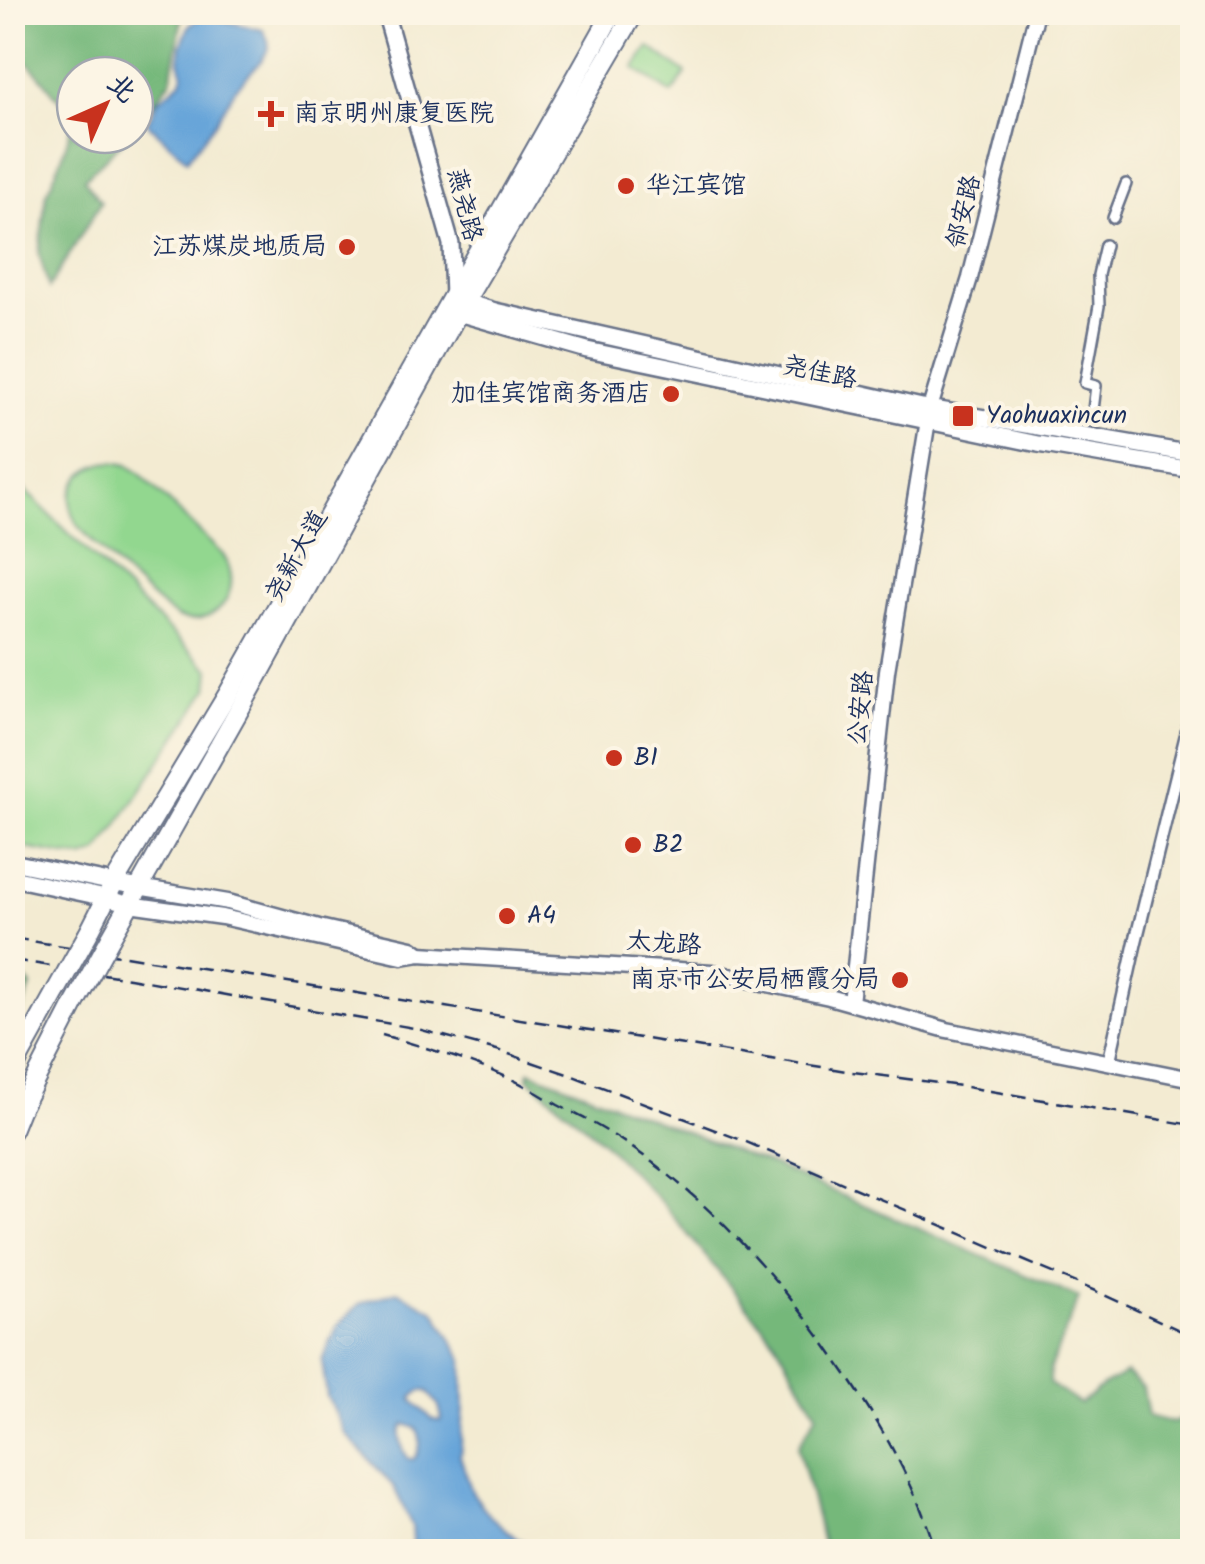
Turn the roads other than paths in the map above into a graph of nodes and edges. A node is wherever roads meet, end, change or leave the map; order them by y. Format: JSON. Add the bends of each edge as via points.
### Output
{"nodes":[{"id":1,"x":385,"y":12,"type":"edge"},
{"id":2,"x":613,"y":12,"type":"edge"},
{"id":3,"x":636,"y":12,"type":"edge"},
{"id":4,"x":1037,"y":12,"type":"edge"},
{"id":5,"x":1126,"y":184,"type":"dead end"},
{"id":6,"x":1114,"y":218,"type":"dead end"},
{"id":7,"x":1105,"y":245,"type":"dead end"},
{"id":8,"x":458,"y":302,"type":"junction"},
{"id":9,"x":929,"y":414,"type":"junction"},
{"id":10,"x":1092,"y":418,"type":"dead end"},
{"id":11,"x":1192,"y":454,"type":"edge"},
{"id":12,"x":1192,"y":470,"type":"edge"},
{"id":13,"x":1192,"y":712,"type":"edge"},
{"id":14,"x":12,"y":862,"type":"edge"},
{"id":15,"x":12,"y":878,"type":"edge"},
{"id":16,"x":110,"y":890,"type":"junction"},
{"id":17,"x":134,"y":896,"type":"junction"},
{"id":18,"x":851,"y":1003,"type":"junction"},
{"id":19,"x":1110,"y":1062,"type":"junction"},
{"id":20,"x":12,"y":1075,"type":"edge"},
{"id":21,"x":1192,"y":1079,"type":"edge"},
{"id":22,"x":12,"y":1130,"type":"edge"}],
"edges":[{"from":1,"to":8,"type":"main road","name":"燕尧路","via":[[450,244]]},
{"from":2,"to":8,"type":"main road","name":"尧新大道"},
{"from":3,"to":8,"type":"main road","name":"尧新大道"},
{"from":4,"to":9,"type":"street","name":"邻安路"},
{"from":5,"to":6,"type":"street"},
{"from":7,"to":10,"type":"street","via":[[1085,383],[1096,386]]},
{"from":8,"to":9,"type":"main road","name":"尧佳路","via":[[587,350]]},
{"from":8,"to":16,"type":"main road","name":"尧新大道"},
{"from":8,"to":17,"type":"main road","name":"尧新大道"},
{"from":9,"to":11,"type":"main road","name":"尧佳路"},
{"from":9,"to":12,"type":"main road","name":"尧佳路","via":[[1038,444]]},
{"from":9,"to":18,"type":"street","name":"公安路","via":[[887,671]]},
{"from":13,"to":19,"type":"street"},
{"from":14,"to":16,"type":"main road","name":"太龙路"},
{"from":15,"to":16,"type":"main road","name":"太龙路"},
{"from":16,"to":17,"type":"street","name":"太龙路"},
{"from":16,"to":20,"type":"main road","name":"尧新大道","bridge":true},
{"from":17,"to":18,"type":"street","name":"太龙路","via":[[402,957],[712,972]]},
{"from":17,"to":22,"type":"main road","name":"尧新大道","bridge":true},
{"from":18,"to":19,"type":"street","name":"太龙路","via":[[947,1030]]},
{"from":19,"to":21,"type":"street","name":"太龙路"}]}
